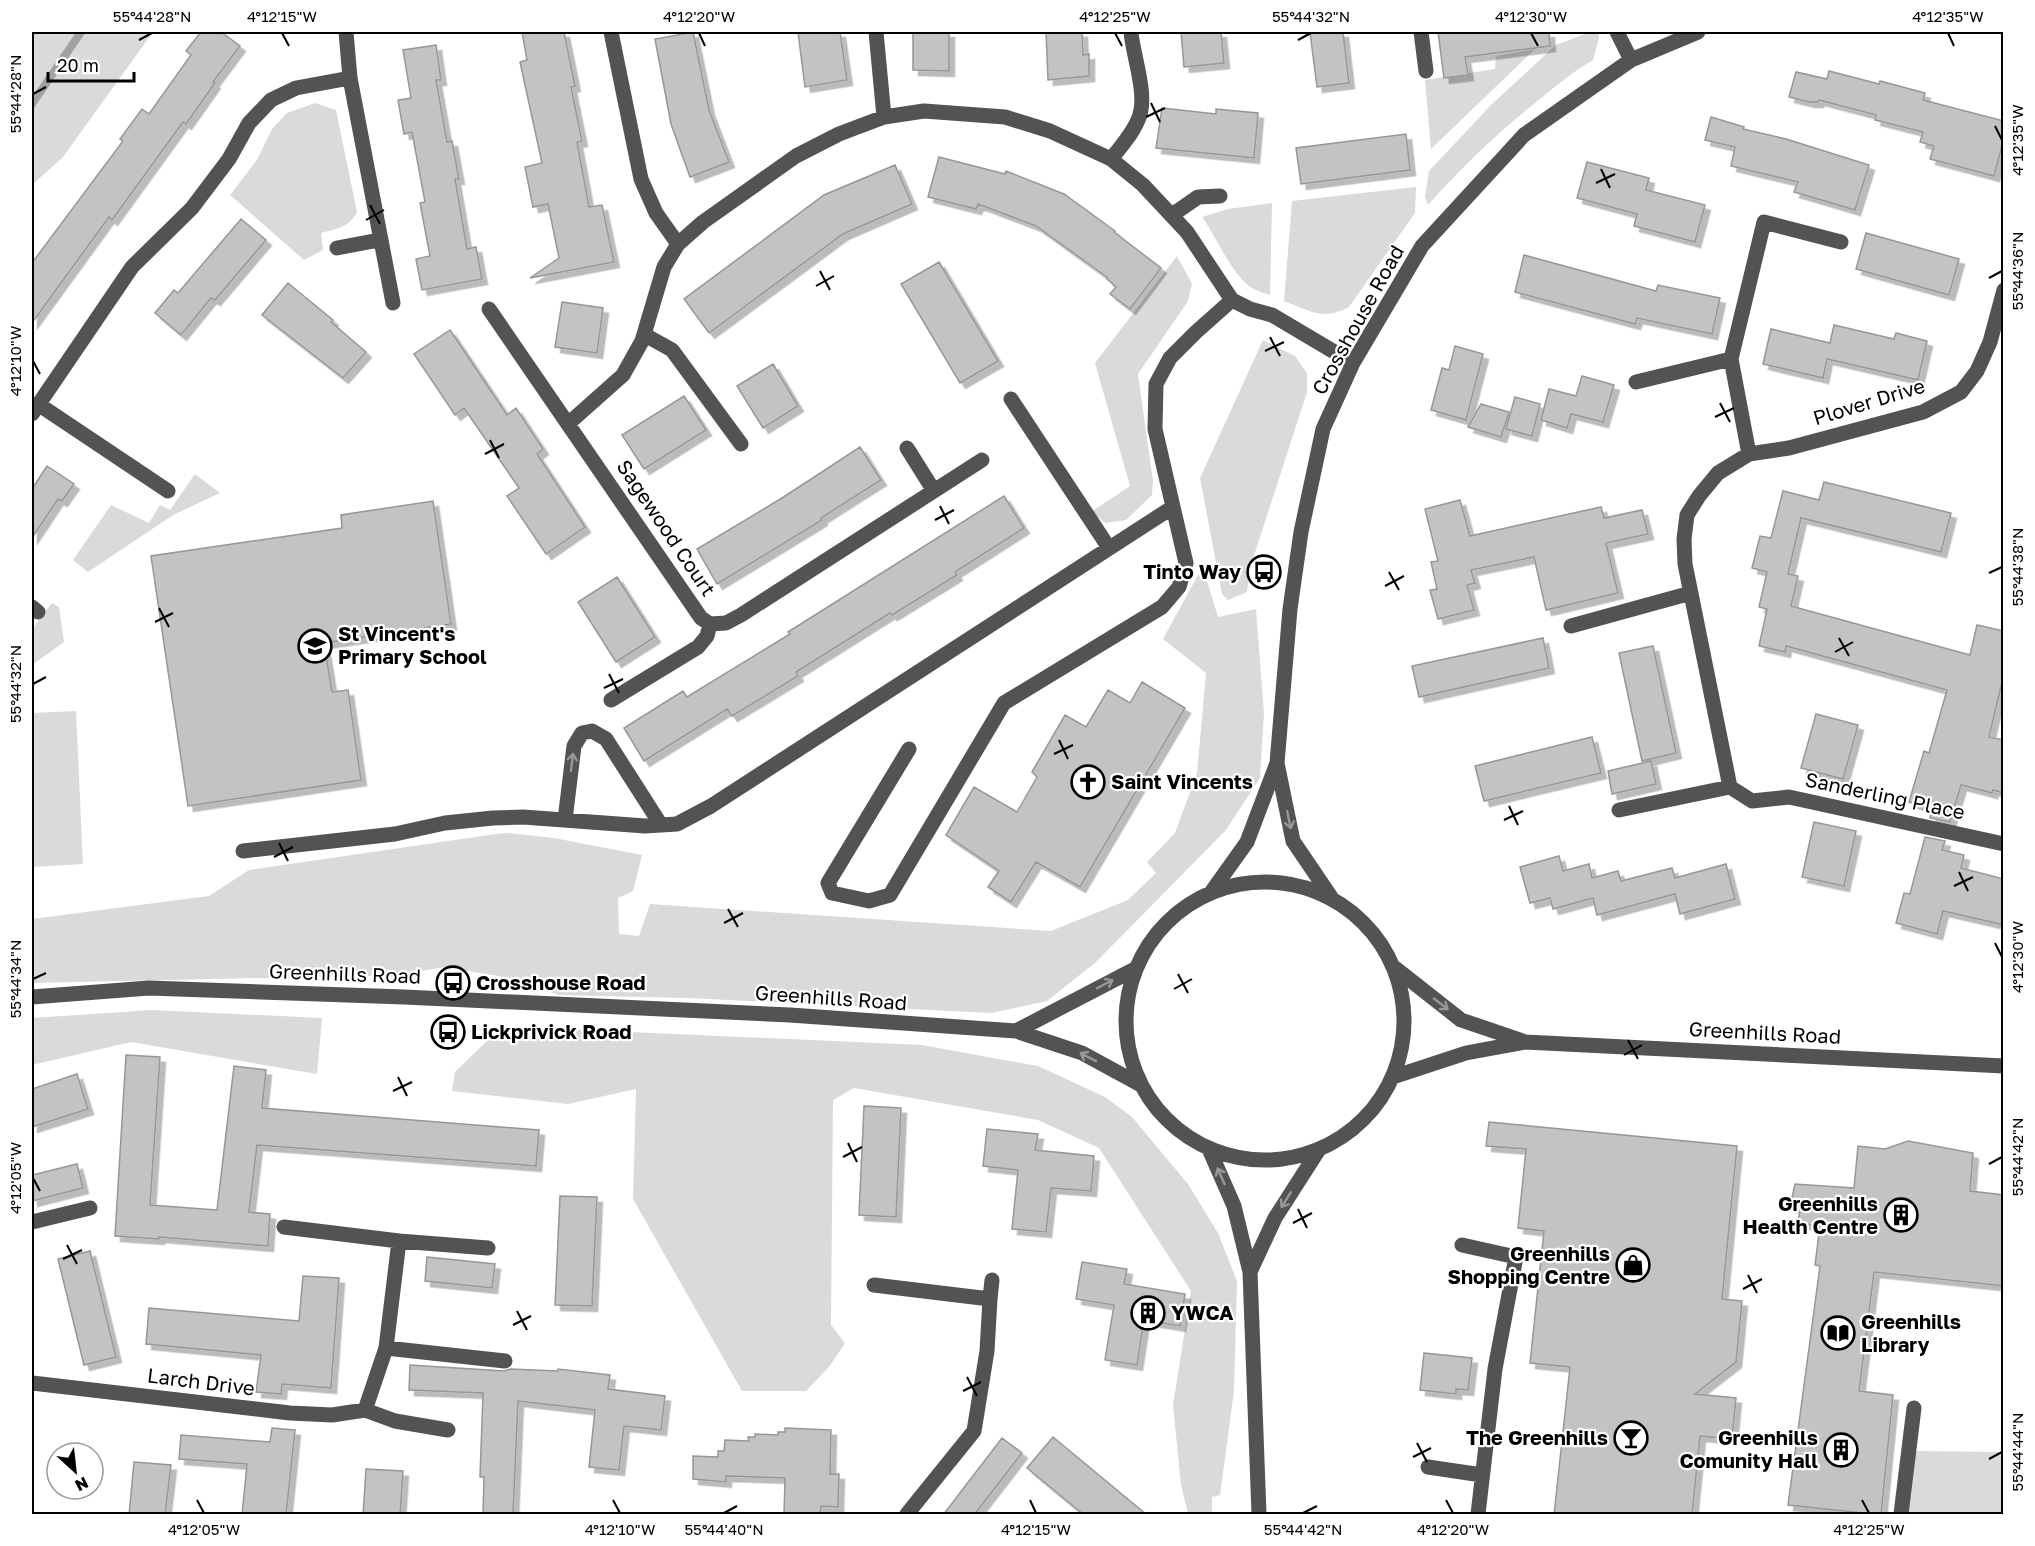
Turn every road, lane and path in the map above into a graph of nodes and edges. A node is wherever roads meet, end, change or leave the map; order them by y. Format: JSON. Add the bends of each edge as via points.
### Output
{"nodes":[{"id":1,"x":346,"y":32,"type":"edge"},
{"id":2,"x":610,"y":32,"type":"edge"},
{"id":3,"x":876,"y":32,"type":"edge"},
{"id":4,"x":1131,"y":32,"type":"edge"},
{"id":5,"x":1421,"y":32,"type":"edge"},
{"id":6,"x":1617,"y":32,"type":"edge"},
{"id":7,"x":1698,"y":32,"type":"edge"},
{"id":8,"x":1631,"y":60,"type":"junction"},
{"id":9,"x":1426,"y":71,"type":"dead end"},
{"id":10,"x":350,"y":78,"type":"junction"},
{"id":11,"x":884,"y":117,"type":"junction"},
{"id":12,"x":1111,"y":159,"type":"junction"},
{"id":13,"x":1220,"y":196,"type":"dead end"},
{"id":14,"x":1172,"y":215,"type":"junction"},
{"id":15,"x":379,"y":240,"type":"junction"},
{"id":16,"x":1840,"y":242,"type":"dead end"},
{"id":17,"x":678,"y":244,"type":"junction"},
{"id":18,"x":337,"y":248,"type":"dead end"},
{"id":19,"x":2004,"y":290,"type":"edge"},
{"id":20,"x":1233,"y":300,"type":"junction"},
{"id":21,"x":393,"y":303,"type":"dead end"},
{"id":22,"x":489,"y":309,"type":"dead end"},
{"id":23,"x":645,"y":335,"type":"junction"},
{"id":24,"x":1996,"y":344,"type":"edge"},
{"id":25,"x":1731,"y":359,"type":"junction"},
{"id":26,"x":1353,"y":363,"type":"junction"},
{"id":27,"x":1636,"y":382,"type":"dead end"},
{"id":28,"x":1011,"y":399,"type":"dead end"},
{"id":29,"x":35,"y":409,"type":"edge"},
{"id":30,"x":569,"y":423,"type":"junction"},
{"id":31,"x":741,"y":444,"type":"dead end"},
{"id":32,"x":907,"y":448,"type":"dead end"},
{"id":33,"x":1749,"y":454,"type":"junction"},
{"id":34,"x":982,"y":460,"type":"dead end"},
{"id":35,"x":168,"y":491,"type":"dead end"},
{"id":36,"x":934,"y":491,"type":"junction"},
{"id":37,"x":1173,"y":507,"type":"junction"},
{"id":38,"x":1109,"y":548,"type":"junction"},
{"id":39,"x":1691,"y":593,"type":"junction"},
{"id":40,"x":710,"y":624,"type":"junction"},
{"id":41,"x":1571,"y":626,"type":"dead end"},
{"id":42,"x":611,"y":700,"type":"dead end"},
{"id":43,"x":909,"y":749,"type":"dead end"},
{"id":44,"x":1277,"y":763,"type":"junction"},
{"id":45,"x":1730,"y":787,"type":"junction"},
{"id":46,"x":1619,"y":810,"type":"dead end"},
{"id":47,"x":565,"y":820,"type":"junction"},
{"id":48,"x":661,"y":825,"type":"junction"},
{"id":49,"x":2004,"y":844,"type":"edge"},
{"id":50,"x":243,"y":851,"type":"dead end"},
{"id":51,"x":1212,"y":891,"type":"junction"},
{"id":52,"x":1331,"y":897,"type":"junction"},
{"id":53,"x":1395,"y":968,"type":"junction"},
{"id":54,"x":1135,"y":969,"type":"junction"},
{"id":55,"x":32,"y":997,"type":"edge"},
{"id":56,"x":1016,"y":1031,"type":"junction"},
{"id":57,"x":1525,"y":1041,"type":"junction"},
{"id":58,"x":2004,"y":1066,"type":"edge"},
{"id":59,"x":1393,"y":1077,"type":"junction"},
{"id":60,"x":1139,"y":1084,"type":"junction"},
{"id":61,"x":1209,"y":1149,"type":"junction"},
{"id":62,"x":1318,"y":1151,"type":"junction"},
{"id":63,"x":90,"y":1208,"type":"dead end"},
{"id":64,"x":32,"y":1222,"type":"edge"},
{"id":65,"x":284,"y":1227,"type":"dead end"},
{"id":66,"x":399,"y":1241,"type":"junction"},
{"id":67,"x":1462,"y":1245,"type":"dead end"},
{"id":68,"x":488,"y":1248,"type":"dead end"},
{"id":69,"x":1250,"y":1272,"type":"junction"},
{"id":70,"x":992,"y":1280,"type":"dead end"},
{"id":71,"x":874,"y":1285,"type":"dead end"},
{"id":72,"x":990,"y":1299,"type":"junction"},
{"id":73,"x":386,"y":1348,"type":"junction"},
{"id":74,"x":505,"y":1361,"type":"dead end"},
{"id":75,"x":32,"y":1383,"type":"edge"},
{"id":76,"x":1914,"y":1408,"type":"dead end"},
{"id":77,"x":365,"y":1410,"type":"junction"},
{"id":78,"x":448,"y":1430,"type":"dead end"},
{"id":79,"x":1428,"y":1467,"type":"dead end"},
{"id":80,"x":1482,"y":1475,"type":"junction"},
{"id":81,"x":907,"y":1515,"type":"edge"},
{"id":82,"x":1259,"y":1515,"type":"edge"},
{"id":83,"x":1478,"y":1515,"type":"edge"},
{"id":84,"x":1901,"y":1515,"type":"edge"}],
"edges":[{"from":1,"to":10,"type":"street"},
{"from":2,"to":17,"type":"street","via":[[641,180],[656,213]]},
{"from":3,"to":11,"type":"street"},
{"from":4,"to":12,"type":"street","via":[[1143,103],[1133,131]]},
{"from":5,"to":9,"type":"street"},
{"from":6,"to":8,"type":"street"},
{"from":7,"to":8,"type":"street","name":"Crosshouse Road"},
{"from":8,"to":26,"type":"street","name":"Crosshouse Road","via":[[1524,135],[1476,185],[1422,246]]},
{"from":10,"to":15,"type":"street"},
{"from":10,"to":29,"type":"street","via":[[296,88],[271,100],[249,123],[229,159],[192,208],[132,267]]},
{"from":11,"to":12,"type":"street","via":[[924,111],[1005,117],[1050,131]]},
{"from":11,"to":17,"type":"street","via":[[796,156]]},
{"from":12,"to":14,"type":"street"},
{"from":13,"to":14,"type":"street","via":[[1198,197]]},
{"from":14,"to":20,"type":"street"},
{"from":15,"to":18,"type":"street"},
{"from":15,"to":21,"type":"street"},
{"from":16,"to":25,"type":"street","via":[[1764,222]]},
{"from":17,"to":23,"type":"street","via":[[664,267]]},
{"from":19,"to":24,"type":"street","name":"Plover Drive"},
{"from":20,"to":26,"type":"street","via":[[1272,315]]},
{"from":20,"to":37,"type":"street","via":[[1170,358],[1156,384],[1155,429]]},
{"from":22,"to":30,"type":"street","name":"Sagewood Court"},
{"from":23,"to":30,"type":"street","via":[[623,375]]},
{"from":23,"to":31,"type":"street","via":[[672,350]]},
{"from":24,"to":33,"type":"street","name":"Plover Drive","via":[[1961,392],[1923,412],[1789,448]]},
{"from":25,"to":27,"type":"street"},
{"from":25,"to":33,"type":"street"},
{"from":26,"to":44,"type":"street","name":"Crosshouse Road","via":[[1323,429],[1301,532]]},
{"from":28,"to":38,"type":"street"},
{"from":29,"to":35,"type":"street"},
{"from":30,"to":40,"type":"street","name":"Sagewood Court","via":[[701,618]]},
{"from":32,"to":36,"type":"street"},
{"from":33,"to":39,"type":"street","name":"Plover Drive","via":[[1718,473],[1687,515],[1685,564]]},
{"from":34,"to":36,"type":"street","name":"Sagewood Court"},
{"from":36,"to":40,"type":"street","name":"Sagewood Court","via":[[741,615],[726,623]]},
{"from":37,"to":38,"type":"street"},
{"from":37,"to":43,"type":"street","via":[[1186,563],[1179,587],[1162,607],[1004,703],[890,895],[869,901],[832,893],[828,883]]},
{"from":38,"to":48,"type":"street","via":[[711,806],[677,824]]},
{"from":39,"to":41,"type":"street"},
{"from":39,"to":45,"type":"street","name":"Plover Drive"},
{"from":40,"to":42,"type":"street","via":[[698,647]]},
{"from":44,"to":51,"type":"street","name":"Crosshouse Road","via":[[1246,842]]},
{"from":44,"to":52,"type":"street","name":"Crosshouse Road","one_way":true,"via":[[1293,841]]},
{"from":45,"to":46,"type":"street"},
{"from":45,"to":49,"type":"street","name":"Sanderling Place","via":[[1752,801],[1789,797]]},
{"from":47,"to":48,"type":"street"},
{"from":47,"to":48,"type":"street","one_way":true,"via":[[574,746],[582,733],[592,731],[606,739]]},
{"from":47,"to":50,"type":"street","via":[[523,817],[445,823],[394,834]]},
{"from":51,"to":52,"type":"street","via":[[1251,881],[1292,883]]},
{"from":51,"to":54,"type":"street","via":[[1179,910],[1153,936]]},
{"from":52,"to":53,"type":"street","via":[[1369,927]]},
{"from":53,"to":57,"type":"street","name":"Greenhills Road","one_way":true,"via":[[1461,1020]]},
{"from":53,"to":59,"type":"street","via":[[1404,1004],[1404,1041]]},
{"from":56,"to":54,"type":"street","one_way":true},
{"from":54,"to":60,"type":"street","via":[[1125,1007],[1127,1047]]},
{"from":55,"to":56,"type":"street","name":"Greenhills Road","via":[[149,988],[357,995],[790,1015]]},
{"from":60,"to":56,"type":"street","name":"Greenhills Road","one_way":true,"via":[[1082,1053]]},
{"from":57,"to":58,"type":"street","name":"Greenhills Road"},
{"from":57,"to":59,"type":"street","name":"Greenhills Road","via":[[1466,1053]]},
{"from":59,"to":62,"type":"street","via":[[1375,1108],[1349,1133]]},
{"from":60,"to":61,"type":"street","via":[[1169,1124]]},
{"from":61,"to":62,"type":"street","via":[[1245,1159],[1282,1160]]},
{"from":69,"to":61,"type":"street","one_way":true,"via":[[1234,1206]]},
{"from":62,"to":69,"type":"street","one_way":true,"via":[[1275,1218]]},
{"from":63,"to":64,"type":"street"},
{"from":65,"to":66,"type":"street"},
{"from":66,"to":68,"type":"street"},
{"from":66,"to":73,"type":"street"},
{"from":67,"to":80,"type":"street","via":[[1516,1257]]},
{"from":69,"to":82,"type":"street"},
{"from":70,"to":72,"type":"street"},
{"from":71,"to":72,"type":"street"},
{"from":72,"to":81,"type":"street","via":[[987,1351],[974,1431]]},
{"from":73,"to":74,"type":"street"},
{"from":73,"to":77,"type":"street"},
{"from":75,"to":77,"type":"street","name":"Larch Drive","via":[[290,1413],[332,1415]]},
{"from":76,"to":84,"type":"street"},
{"from":77,"to":78,"type":"street","via":[[395,1422]]},
{"from":79,"to":80,"type":"street"},
{"from":80,"to":83,"type":"street"}]}
